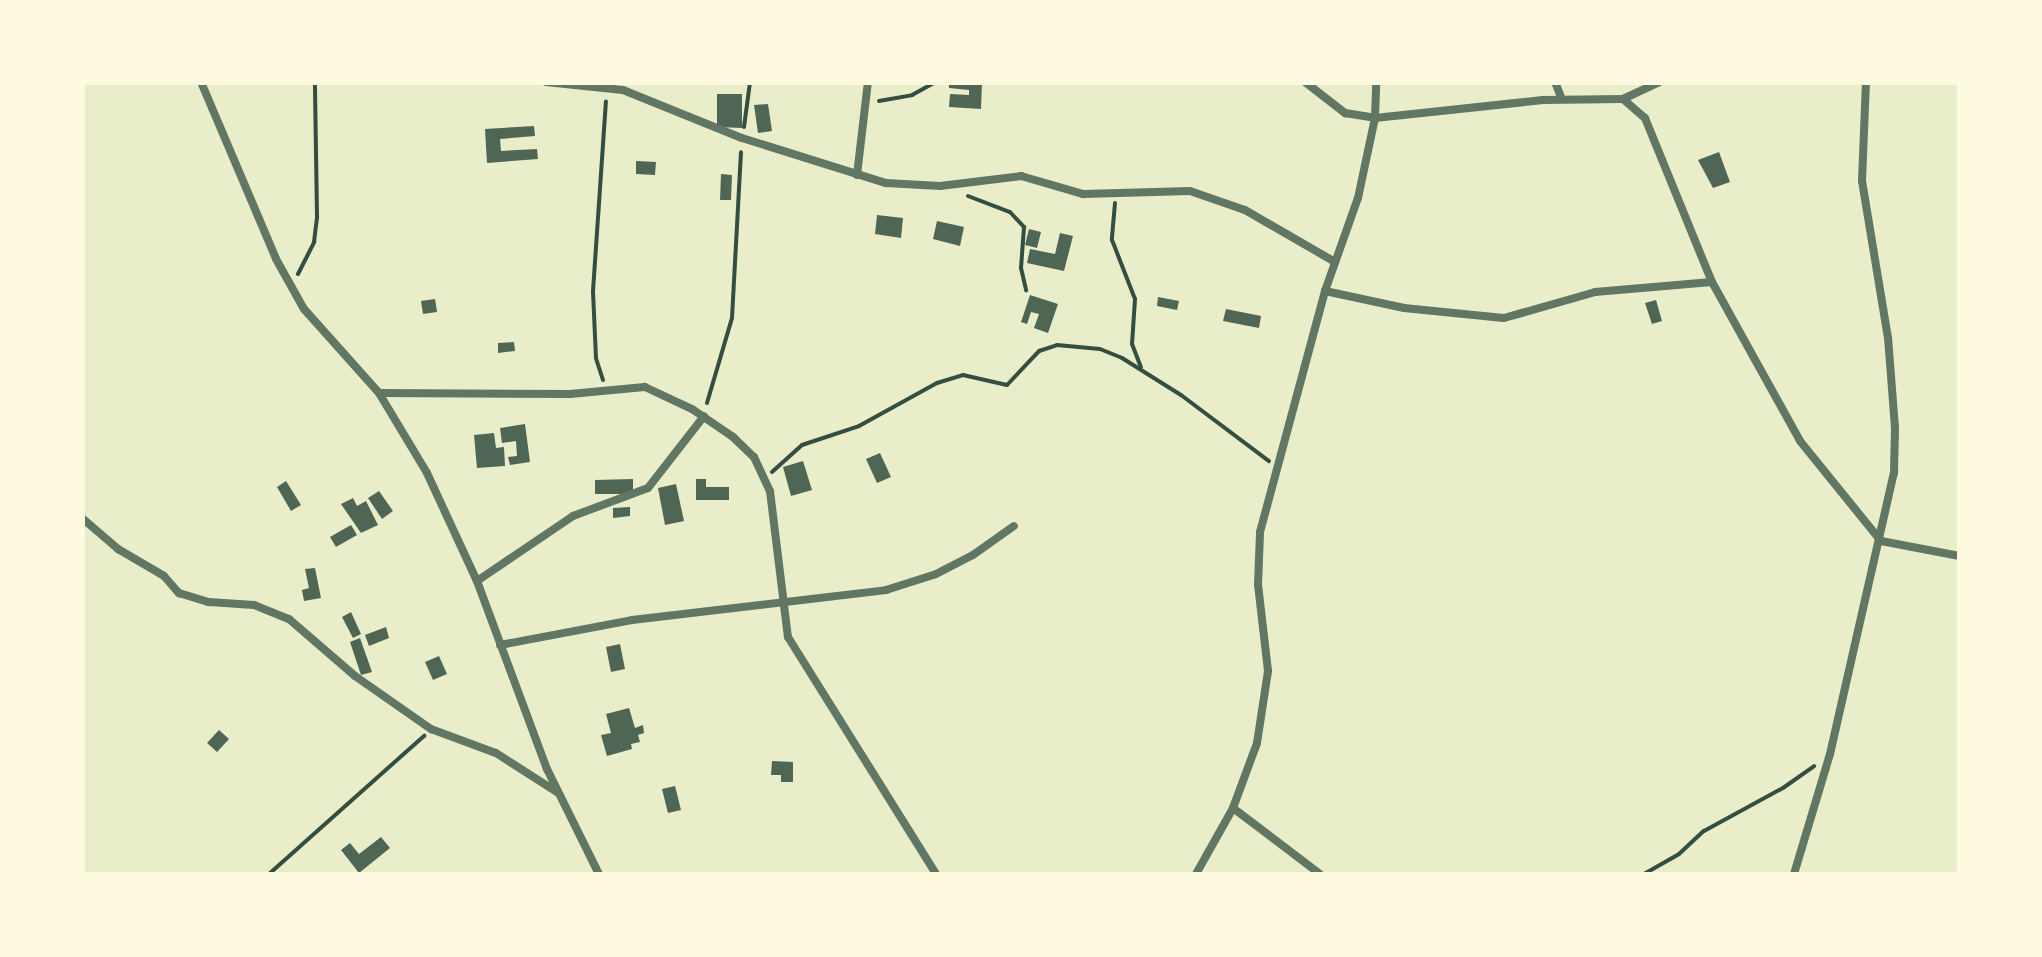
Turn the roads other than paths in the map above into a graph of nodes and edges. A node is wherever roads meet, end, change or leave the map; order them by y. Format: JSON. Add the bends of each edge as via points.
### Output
{"nodes":[{"id":1,"x":201,"y":82,"type":"edge"},
{"id":2,"x":546,"y":82,"type":"edge"},
{"id":3,"x":868,"y":82,"type":"edge"},
{"id":4,"x":1305,"y":82,"type":"edge"},
{"id":5,"x":1376,"y":82,"type":"edge"},
{"id":6,"x":1556,"y":82,"type":"edge"},
{"id":7,"x":1658,"y":82,"type":"edge"},
{"id":8,"x":1866,"y":82,"type":"edge"},
{"id":9,"x":1562,"y":98,"type":"junction"},
{"id":10,"x":1624,"y":98,"type":"junction"},
{"id":11,"x":1375,"y":118,"type":"junction"},
{"id":12,"x":857,"y":176,"type":"junction"},
{"id":13,"x":1335,"y":262,"type":"junction"},
{"id":14,"x":1712,"y":282,"type":"junction"},
{"id":15,"x":1324,"y":291,"type":"junction"},
{"id":16,"x":380,"y":392,"type":"junction"},
{"id":17,"x":704,"y":416,"type":"junction"},
{"id":18,"x":82,"y":518,"type":"edge"},
{"id":19,"x":1014,"y":526,"type":"dead end"},
{"id":20,"x":1880,"y":540,"type":"junction"},
{"id":21,"x":1960,"y":556,"type":"edge"},
{"id":22,"x":477,"y":582,"type":"junction"},
{"id":23,"x":782,"y":598,"type":"junction"},
{"id":24,"x":500,"y":645,"type":"junction"},
{"id":25,"x":558,"y":793,"type":"junction"},
{"id":26,"x":1233,"y":808,"type":"junction"},
{"id":27,"x":599,"y":874,"type":"edge"},
{"id":28,"x":936,"y":874,"type":"edge"},
{"id":29,"x":1196,"y":874,"type":"edge"},
{"id":30,"x":1320,"y":874,"type":"edge"},
{"id":31,"x":1794,"y":874,"type":"edge"}],
"edges":[{"from":1,"to":16,"type":"street","via":[[304,310]]},
{"from":2,"to":12,"type":"street","via":[[608,87]]},
{"from":3,"to":12,"type":"street"},
{"from":4,"to":11,"type":"street","via":[[1332,107]]},
{"from":5,"to":11,"type":"street"},
{"from":6,"to":9,"type":"street"},
{"from":7,"to":10,"type":"street"},
{"from":8,"to":20,"type":"street","via":[[1862,182],[1888,338],[1895,428]]},
{"from":9,"to":10,"type":"street"},
{"from":9,"to":11,"type":"street"},
{"from":10,"to":14,"type":"street","via":[[1645,118]]},
{"from":11,"to":13,"type":"street","via":[[1358,198]]},
{"from":12,"to":13,"type":"street","via":[[940,186],[1020,176],[1070,192],[1170,189],[1206,195],[1252,213]]},
{"from":13,"to":15,"type":"street"},
{"from":14,"to":15,"type":"street","via":[[1595,292],[1504,318]]},
{"from":14,"to":20,"type":"street","via":[[1800,442]]},
{"from":15,"to":26,"type":"street","via":[[1263,514],[1258,560],[1265,704]]},
{"from":16,"to":17,"type":"street","via":[[570,394],[645,387]]},
{"from":16,"to":22,"type":"street"},
{"from":17,"to":22,"type":"street","via":[[648,488],[574,516]]},
{"from":17,"to":23,"type":"street","via":[[744,446],[766,480]]},
{"from":18,"to":25,"type":"street","via":[[179,594],[254,605],[288,618],[431,729],[496,752]]},
{"from":19,"to":23,"type":"street","via":[[973,556],[914,582]]},
{"from":20,"to":21,"type":"street"},
{"from":20,"to":31,"type":"street"},
{"from":22,"to":24,"type":"street"},
{"from":23,"to":24,"type":"street"},
{"from":23,"to":28,"type":"street","via":[[788,637]]},
{"from":24,"to":25,"type":"street"},
{"from":25,"to":27,"type":"street"},
{"from":26,"to":29,"type":"street"},
{"from":26,"to":30,"type":"street"}]}
